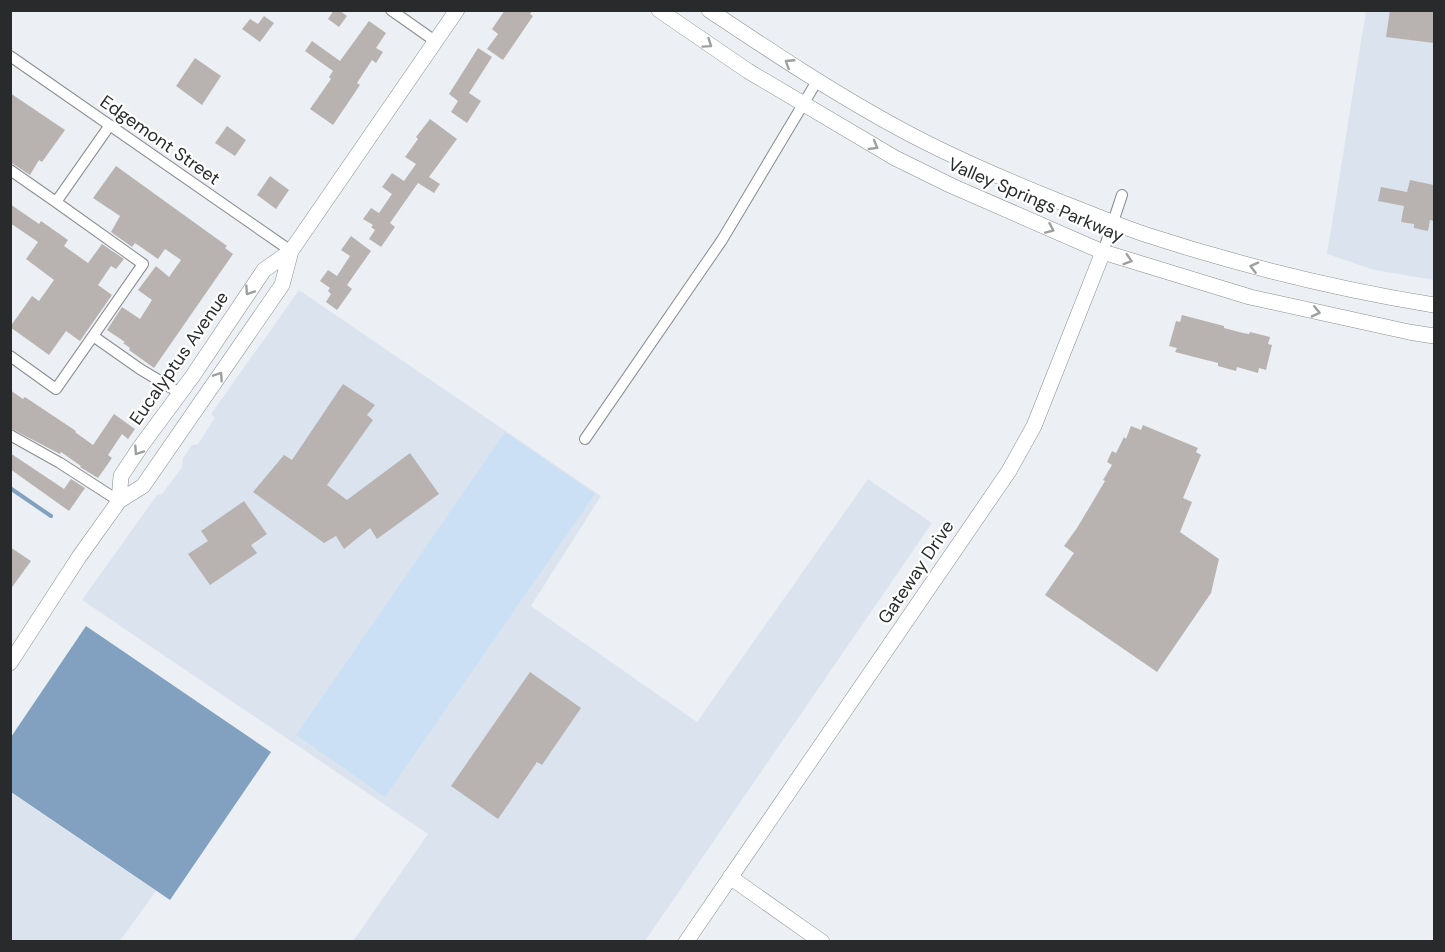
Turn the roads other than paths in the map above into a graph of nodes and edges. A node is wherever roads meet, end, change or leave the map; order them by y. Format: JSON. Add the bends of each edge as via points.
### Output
{"nodes":[{"id":1,"x":391,"y":10,"type":"edge"},
{"id":2,"x":457,"y":10,"type":"edge"},
{"id":3,"x":659,"y":10,"type":"edge"},
{"id":4,"x":709,"y":10,"type":"edge"},
{"id":5,"x":435,"y":41,"type":"junction"},
{"id":6,"x":10,"y":56,"type":"edge"},
{"id":7,"x":817,"y":81,"type":"junction"},
{"id":8,"x":803,"y":105,"type":"junction"},
{"id":9,"x":110,"y":125,"type":"junction"},
{"id":10,"x":10,"y":170,"type":"edge"},
{"id":11,"x":1122,"y":195,"type":"dead end"},
{"id":12,"x":56,"y":202,"type":"junction"},
{"id":13,"x":1113,"y":222,"type":"junction"},
{"id":14,"x":291,"y":251,"type":"junction"},
{"id":15,"x":1103,"y":252,"type":"junction"},
{"id":16,"x":1434,"y":305,"type":"edge"},
{"id":17,"x":93,"y":336,"type":"junction"},
{"id":18,"x":1434,"y":336,"type":"edge"},
{"id":19,"x":10,"y":356,"type":"edge"},
{"id":20,"x":180,"y":393,"type":"junction"},
{"id":21,"x":10,"y":435,"type":"edge"},
{"id":22,"x":585,"y":439,"type":"dead end"},
{"id":23,"x":119,"y":501,"type":"junction"},
{"id":24,"x":10,"y":663,"type":"edge"},
{"id":25,"x":730,"y":878,"type":"junction"},
{"id":26,"x":686,"y":942,"type":"edge"},
{"id":27,"x":822,"y":942,"type":"edge"}],
"edges":[{"from":1,"to":5,"type":"street"},
{"from":2,"to":5,"type":"street","name":"Eucalyptus Avenue"},
{"from":3,"to":8,"type":"street","name":"Valley Springs Parkway","one_way":true},
{"from":7,"to":4,"type":"street","name":"Valley Springs Parkway","one_way":true},
{"from":5,"to":14,"type":"street","name":"Eucalyptus Avenue"},
{"from":6,"to":9,"type":"street","name":"Edgemont Street"},
{"from":7,"to":8,"type":"street"},
{"from":7,"to":13,"type":"street","name":"Valley Springs Parkway","via":[[964,160]]},
{"from":8,"to":15,"type":"street","name":"Valley Springs Parkway","one_way":true,"via":[[904,163]]},
{"from":8,"to":22,"type":"street","via":[[722,240]]},
{"from":9,"to":12,"type":"street"},
{"from":9,"to":14,"type":"street","name":"Edgemont Street"},
{"from":10,"to":12,"type":"street"},
{"from":11,"to":13,"type":"street","name":"Gateway Drive"},
{"from":12,"to":17,"type":"street","via":[[143,264]]},
{"from":13,"to":15,"type":"street","name":"Gateway Drive"},
{"from":16,"to":13,"type":"street","name":"Valley Springs Parkway","one_way":true,"via":[[1350,291],[1235,262]]},
{"from":14,"to":20,"type":"street","name":"Eucalyptus Avenue","one_way":true,"via":[[264,270]]},
{"from":23,"to":14,"type":"street","name":"Eucalyptus Avenue","one_way":true,"via":[[143,486],[282,285]]},
{"from":15,"to":18,"type":"street","name":"Valley Springs Parkway","one_way":true,"via":[[1250,297]]},
{"from":15,"to":25,"type":"street","name":"Gateway Drive","via":[[1034,426],[1009,471]]},
{"from":17,"to":19,"type":"street","via":[[56,389]]},
{"from":17,"to":20,"type":"street"},
{"from":20,"to":23,"type":"street","name":"Eucalyptus Avenue","one_way":true,"via":[[121,476]]},
{"from":21,"to":23,"type":"street"},
{"from":23,"to":24,"type":"street","name":"Eucalyptus Avenue"},
{"from":25,"to":26,"type":"street","name":"Gateway Drive"},
{"from":25,"to":27,"type":"street"}]}
